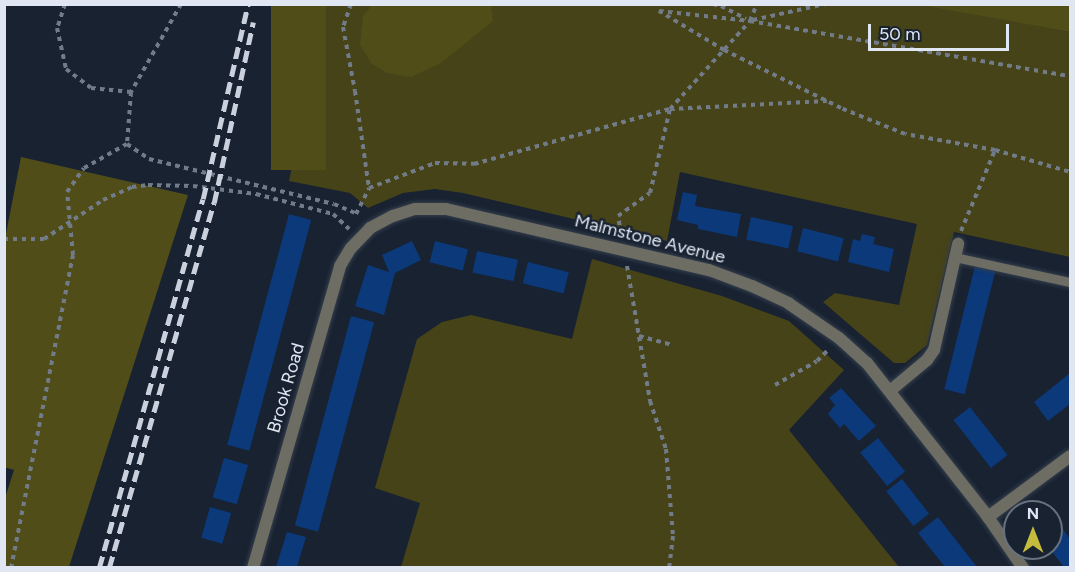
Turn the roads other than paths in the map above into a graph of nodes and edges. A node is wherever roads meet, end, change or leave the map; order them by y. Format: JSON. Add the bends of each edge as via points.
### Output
{"nodes":[{"id":1,"x":370,"y":228,"type":"joint"},
{"id":2,"x":958,"y":243,"type":"road end"},
{"id":3,"x":955,"y":257,"type":"junction"},
{"id":4,"x":1071,"y":282,"type":"edge"},
{"id":5,"x":891,"y":390,"type":"junction"},
{"id":6,"x":1071,"y":456,"type":"edge"},
{"id":7,"x":988,"y":517,"type":"junction"},
{"id":8,"x":253,"y":567,"type":"edge"},
{"id":9,"x":1023,"y":567,"type":"edge"}],
"edges":[{"from":1,"to":5,"type":"street","name":"Malmstone Avenue","via":[[415,209],[446,208],[709,270],[788,303],[839,338]]},
{"from":1,"to":8,"type":"street","name":"Brook Road","via":[[340,266]]},
{"from":2,"to":3,"type":"street"},
{"from":3,"to":4,"type":"lane"},
{"from":3,"to":5,"type":"street","via":[[934,350]]},
{"from":5,"to":7,"type":"street","name":"Malmstone Avenue"},
{"from":6,"to":7,"type":"street"},
{"from":7,"to":9,"type":"street","name":"Malmstone Avenue"}]}
